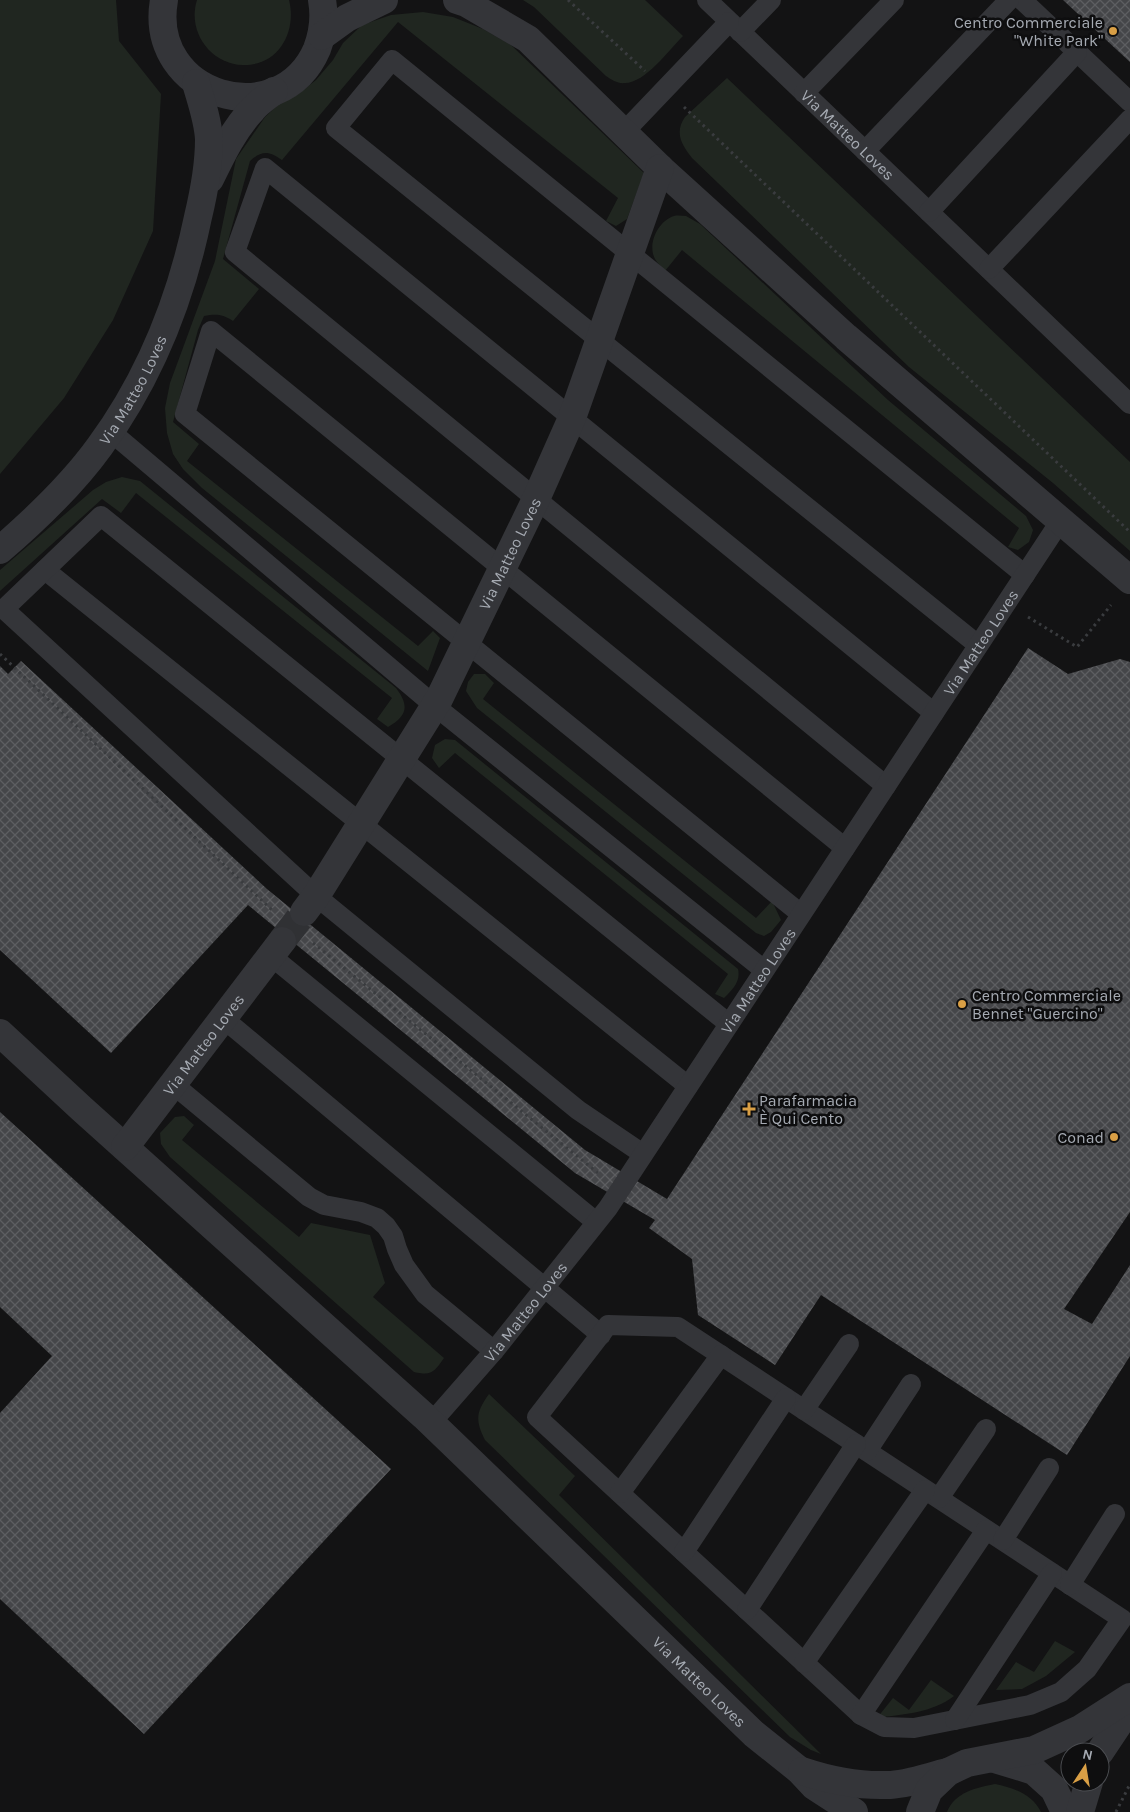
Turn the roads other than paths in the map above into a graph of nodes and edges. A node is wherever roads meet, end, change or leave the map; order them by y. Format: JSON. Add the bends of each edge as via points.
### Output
{"nodes":[{"id":1,"x":164,"y":0,"type":"edge"},
{"id":2,"x":322,"y":0,"type":"edge"},
{"id":3,"x":384,"y":0,"type":"edge"},
{"id":4,"x":457,"y":0,"type":"edge"},
{"id":5,"x":771,"y":0,"type":"edge"},
{"id":6,"x":894,"y":0,"type":"edge"},
{"id":7,"x":1010,"y":0,"type":"edge"},
{"id":8,"x":1022,"y":0,"type":"edge"},
{"id":9,"x":709,"y":1,"type":"edge"},
{"id":10,"x":735,"y":27,"type":"junction"},
{"id":11,"x":322,"y":36,"type":"junction"},
{"id":12,"x":1077,"y":52,"type":"junction"},
{"id":13,"x":196,"y":83,"type":"junction"},
{"id":14,"x":274,"y":92,"type":"junction"},
{"id":15,"x":804,"y":93,"type":"junction"},
{"id":16,"x":1130,"y":102,"type":"edge"},
{"id":17,"x":1130,"y":119,"type":"edge"},
{"id":18,"x":624,"y":132,"type":"junction"},
{"id":19,"x":865,"y":151,"type":"junction"},
{"id":20,"x":660,"y":168,"type":"junction"},
{"id":21,"x":203,"y":194,"type":"junction"},
{"id":22,"x":929,"y":212,"type":"junction"},
{"id":23,"x":630,"y":253,"type":"junction"},
{"id":24,"x":988,"y":269,"type":"junction"},
{"id":25,"x":599,"y":340,"type":"junction"},
{"id":26,"x":1130,"y":404,"type":"edge"},
{"id":27,"x":572,"y":418,"type":"junction"},
{"id":28,"x":110,"y":431,"type":"junction"},
{"id":29,"x":536,"y":499,"type":"junction"},
{"id":30,"x":1062,"y":520,"type":"junction"},
{"id":31,"x":0,"y":550,"type":"edge"},
{"id":32,"x":503,"y":569,"type":"junction"},
{"id":33,"x":46,"y":570,"type":"junction"},
{"id":34,"x":1025,"y":575,"type":"junction"},
{"id":35,"x":1130,"y":580,"type":"edge"},
{"id":36,"x":467,"y":644,"type":"junction"},
{"id":37,"x":978,"y":646,"type":"junction"},
{"id":38,"x":435,"y":706,"type":"junction"},
{"id":39,"x":934,"y":713,"type":"junction"},
{"id":40,"x":402,"y":760,"type":"junction"},
{"id":41,"x":886,"y":786,"type":"junction"},
{"id":42,"x":362,"y":824,"type":"junction"},
{"id":43,"x":845,"y":848,"type":"junction"},
{"id":44,"x":310,"y":904,"type":"junction"},
{"id":45,"x":801,"y":914,"type":"junction"},
{"id":46,"x":276,"y":949,"type":"joint"},
{"id":47,"x":764,"y":970,"type":"junction"},
{"id":48,"x":224,"y":1019,"type":"junction"},
{"id":49,"x":729,"y":1024,"type":"junction"},
{"id":50,"x":0,"y":1033,"type":"edge"},
{"id":51,"x":174,"y":1085,"type":"junction"},
{"id":52,"x":688,"y":1086,"type":"junction"},
{"id":53,"x":125,"y":1147,"type":"junction"},
{"id":54,"x":643,"y":1154,"type":"junction"},
{"id":55,"x":596,"y":1222,"type":"junction"},
{"id":56,"x":544,"y":1287,"type":"junction"},
{"id":57,"x":601,"y":1335,"type":"junction"},
{"id":58,"x":849,"y":1344,"type":"dead end"},
{"id":59,"x":494,"y":1351,"type":"junction"},
{"id":60,"x":721,"y":1355,"type":"junction"},
{"id":61,"x":911,"y":1384,"type":"dead end"},
{"id":62,"x":786,"y":1398,"type":"junction"},
{"id":63,"x":804,"y":1410,"type":"junction"},
{"id":64,"x":431,"y":1423,"type":"junction"},
{"id":65,"x":986,"y":1429,"type":"dead end"},
{"id":66,"x":862,"y":1448,"type":"junction"},
{"id":67,"x":1050,"y":1468,"type":"dead end"},
{"id":68,"x":620,"y":1493,"type":"junction"},
{"id":69,"x":932,"y":1494,"type":"junction"},
{"id":70,"x":1115,"y":1514,"type":"dead end"},
{"id":71,"x":994,"y":1535,"type":"junction"},
{"id":72,"x":684,"y":1552,"type":"junction"},
{"id":73,"x":1052,"y":1573,"type":"junction"},
{"id":74,"x":1070,"y":1585,"type":"junction"},
{"id":75,"x":747,"y":1610,"type":"junction"},
{"id":76,"x":804,"y":1663,"type":"junction"},
{"id":77,"x":1130,"y":1697,"type":"edge"},
{"id":78,"x":1130,"y":1707,"type":"edge"},
{"id":79,"x":861,"y":1715,"type":"junction"},
{"id":80,"x":955,"y":1720,"type":"junction"},
{"id":81,"x":1107,"y":1742,"type":"edge"},
{"id":82,"x":994,"y":1759,"type":"junction"},
{"id":83,"x":799,"y":1770,"type":"junction"},
{"id":84,"x":948,"y":1772,"type":"junction"},
{"id":85,"x":1086,"y":1792,"type":"edge"},
{"id":86,"x":854,"y":1812,"type":"edge"},
{"id":87,"x":920,"y":1812,"type":"edge"},
{"id":88,"x":1065,"y":1812,"type":"edge"},
{"id":89,"x":1080,"y":1812,"type":"edge"}],
"edges":[{"from":1,"to":13,"type":"street","name":"Via Matteo Loves","via":[[163,33],[170,52]]},
{"from":2,"to":11,"type":"street","name":"Via Matteo Loves"},
{"from":3,"to":11,"type":"street","via":[[347,18]]},
{"from":4,"to":18,"type":"street","via":[[528,39]]},
{"from":5,"to":10,"type":"lane"},
{"from":6,"to":15,"type":"lane"},
{"from":7,"to":19,"type":"lane"},
{"from":8,"to":12,"type":"lane"},
{"from":9,"to":10,"type":"lane","name":"Via Matteo Loves"},
{"from":10,"to":15,"type":"lane","name":"Via Matteo Loves"},
{"from":10,"to":18,"type":"lane","via":[[665,89]]},
{"from":11,"to":14,"type":"street","name":"Via Matteo Loves","via":[[312,60],[296,79]]},
{"from":12,"to":16,"type":"lane"},
{"from":12,"to":22,"type":"lane"},
{"from":13,"to":14,"type":"street","name":"Via Matteo Loves","via":[[220,95],[247,98]]},
{"from":13,"to":21,"type":"street","name":"Via Matteo Loves","via":[[208,137]]},
{"from":14,"to":21,"type":"street","name":"Via Matteo Loves","via":[[239,126]]},
{"from":15,"to":19,"type":"lane","name":"Via Matteo Loves"},
{"from":17,"to":24,"type":"lane"},
{"from":18,"to":20,"type":"street"},
{"from":19,"to":22,"type":"lane","name":"Via Matteo Loves"},
{"from":20,"to":23,"type":"street","name":"Via Matteo Loves"},
{"from":20,"to":30,"type":"street","via":[[846,338]]},
{"from":21,"to":28,"type":"street","name":"Via Matteo Loves","via":[[171,314],[139,383]]},
{"from":22,"to":24,"type":"lane","name":"Via Matteo Loves"},
{"from":23,"to":25,"type":"street","name":"Via Matteo Loves"},
{"from":23,"to":25,"type":"lane","via":[[392,60],[336,128]]},
{"from":23,"to":34,"type":"lane"},
{"from":24,"to":26,"type":"lane","name":"Via Matteo Loves"},
{"from":25,"to":27,"type":"street","name":"Via Matteo Loves"},
{"from":25,"to":37,"type":"lane"},
{"from":27,"to":29,"type":"street","name":"Via Matteo Loves"},
{"from":27,"to":29,"type":"lane","via":[[265,168],[235,252]]},
{"from":27,"to":39,"type":"lane"},
{"from":28,"to":31,"type":"street","name":"Via Matteo Loves","via":[[79,472]]},
{"from":28,"to":38,"type":"lane"},
{"from":29,"to":32,"type":"street","name":"Via Matteo Loves"},
{"from":29,"to":41,"type":"lane"},
{"from":30,"to":34,"type":"lane","name":"Via Matteo Loves"},
{"from":30,"to":35,"type":"street"},
{"from":32,"to":36,"type":"street","name":"Via Matteo Loves"},
{"from":32,"to":36,"type":"lane","via":[[211,331],[184,414]]},
{"from":32,"to":43,"type":"lane"},
{"from":33,"to":40,"type":"lane","via":[[101,516]]},
{"from":33,"to":42,"type":"lane"},
{"from":33,"to":44,"type":"lane","via":[[4,609]]},
{"from":34,"to":37,"type":"lane","name":"Via Matteo Loves"},
{"from":36,"to":38,"type":"street","name":"Via Matteo Loves"},
{"from":36,"to":45,"type":"lane"},
{"from":37,"to":39,"type":"lane","name":"Via Matteo Loves"},
{"from":38,"to":40,"type":"street","name":"Via Matteo Loves"},
{"from":38,"to":47,"type":"lane"},
{"from":39,"to":41,"type":"lane","name":"Via Matteo Loves"},
{"from":40,"to":42,"type":"street","name":"Via Matteo Loves"},
{"from":40,"to":49,"type":"lane"},
{"from":41,"to":43,"type":"lane","name":"Via Matteo Loves"},
{"from":42,"to":44,"type":"street","name":"Via Matteo Loves"},
{"from":42,"to":52,"type":"lane"},
{"from":43,"to":45,"type":"lane","name":"Via Matteo Loves"},
{"from":44,"to":54,"type":"lane","via":[[578,1110]]},
{"from":45,"to":47,"type":"lane","name":"Via Matteo Loves"},
{"from":46,"to":48,"type":"street","name":"Via Matteo Loves"},
{"from":46,"to":55,"type":"lane"},
{"from":47,"to":49,"type":"lane","name":"Via Matteo Loves"},
{"from":48,"to":51,"type":"street","name":"Via Matteo Loves"},
{"from":48,"to":56,"type":"lane"},
{"from":49,"to":52,"type":"lane","name":"Via Matteo Loves"},
{"from":50,"to":53,"type":"street","name":"Via Matteo Loves"},
{"from":51,"to":53,"type":"street","name":"Via Matteo Loves"},
{"from":51,"to":59,"type":"lane","via":[[309,1197],[338,1209],[377,1218],[393,1236],[404,1265],[425,1294]]},
{"from":52,"to":54,"type":"lane","name":"Via Matteo Loves"},
{"from":53,"to":64,"type":"street","name":"Via Matteo Loves"},
{"from":54,"to":55,"type":"lane","name":"Via Matteo Loves"},
{"from":55,"to":56,"type":"lane","name":"Via Matteo Loves"},
{"from":56,"to":57,"type":"lane"},
{"from":56,"to":59,"type":"lane","name":"Via Matteo Loves"},
{"from":57,"to":60,"type":"lane","via":[[608,1325],[678,1327]]},
{"from":57,"to":68,"type":"lane","via":[[537,1417]]},
{"from":58,"to":63,"type":"lane"},
{"from":59,"to":64,"type":"lane","name":"Via Matteo Loves"},
{"from":60,"to":62,"type":"lane"},
{"from":60,"to":68,"type":"lane"},
{"from":61,"to":66,"type":"lane"},
{"from":62,"to":63,"type":"lane"},
{"from":62,"to":72,"type":"lane"},
{"from":63,"to":66,"type":"lane"},
{"from":64,"to":83,"type":"street","name":"Via Matteo Loves","via":[[754,1734]]},
{"from":65,"to":69,"type":"lane"},
{"from":66,"to":69,"type":"lane"},
{"from":66,"to":75,"type":"lane"},
{"from":67,"to":71,"type":"lane"},
{"from":68,"to":72,"type":"lane"},
{"from":69,"to":71,"type":"lane"},
{"from":69,"to":76,"type":"lane"},
{"from":70,"to":74,"type":"lane"},
{"from":71,"to":73,"type":"lane"},
{"from":71,"to":79,"type":"lane"},
{"from":72,"to":75,"type":"lane"},
{"from":73,"to":74,"type":"lane"},
{"from":73,"to":80,"type":"lane"},
{"from":74,"to":80,"type":"lane","via":[[1122,1619],[1087,1669],[1061,1692],[1030,1705]]},
{"from":75,"to":76,"type":"lane"},
{"from":76,"to":79,"type":"lane"},
{"from":77,"to":82,"type":"street","via":[[1080,1729],[1034,1750]]},
{"from":78,"to":81,"type":"street"},
{"from":79,"to":80,"type":"lane","via":[[891,1727],[914,1728]]},
{"from":82,"to":84,"type":"street","via":[[966,1763]]},
{"from":82,"to":88,"type":"street","via":[[1034,1771],[1054,1789]]},
{"from":83,"to":84,"type":"street","name":"Via Matteo Loves","via":[[864,1784],[889,1785]]},
{"from":83,"to":86,"type":"street","name":"Via Matteo Loves","via":[[814,1786]]},
{"from":84,"to":87,"type":"street","via":[[929,1790]]},
{"from":85,"to":89,"type":"street"}]}
